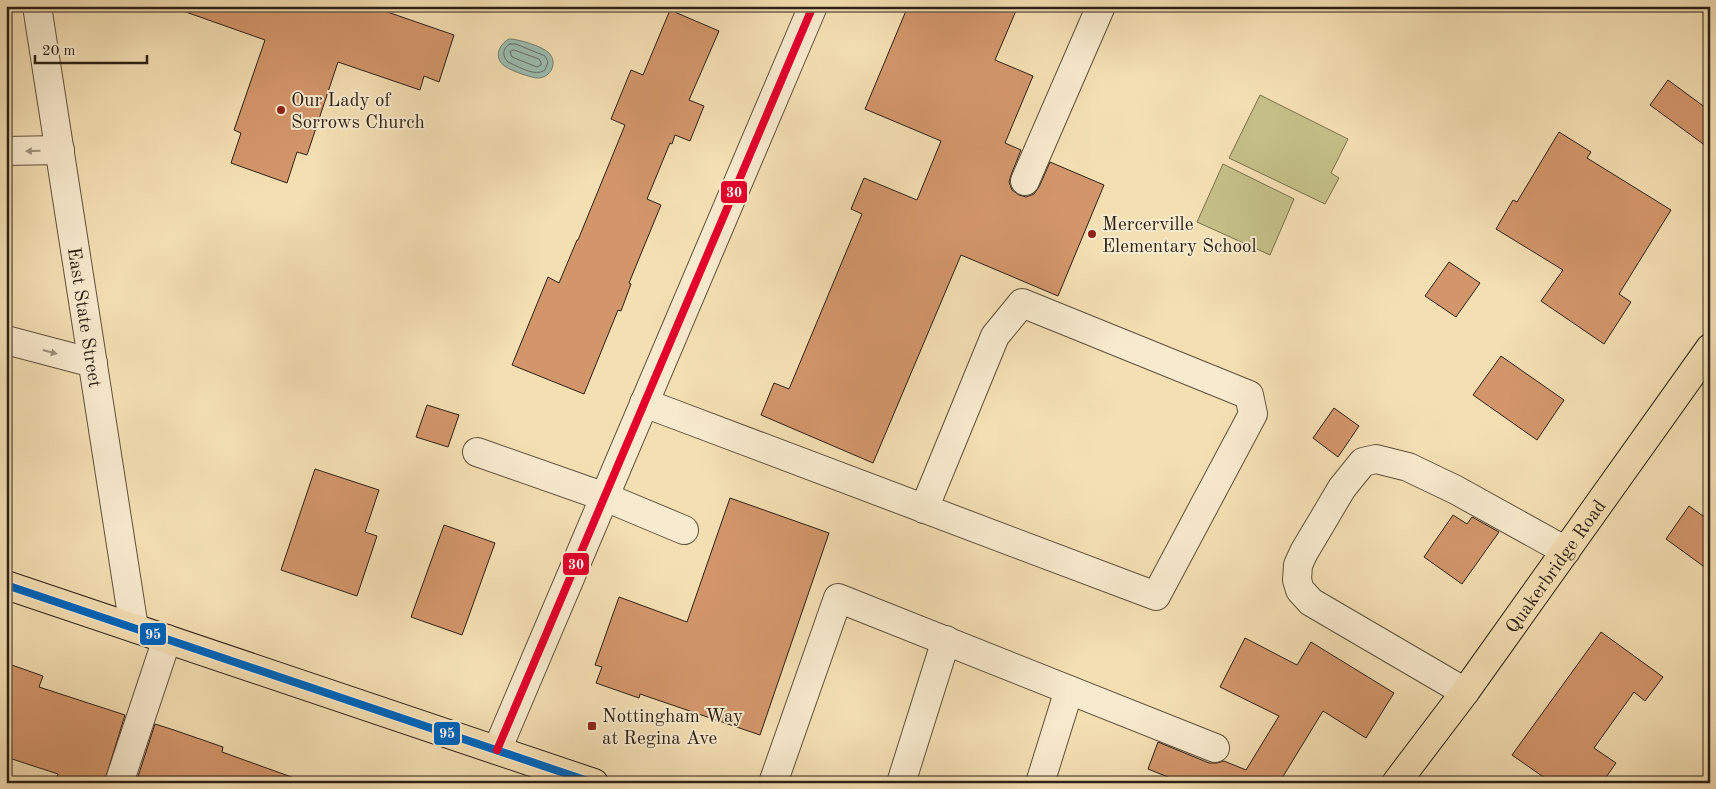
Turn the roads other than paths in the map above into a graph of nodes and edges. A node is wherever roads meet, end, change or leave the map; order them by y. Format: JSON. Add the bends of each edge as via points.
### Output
{"nodes":[{"id":1,"x":38,"y":6,"type":"edge"},
{"id":2,"x":813,"y":6,"type":"edge"},
{"id":3,"x":1101,"y":6,"type":"edge"},
{"id":4,"x":60,"y":150,"type":"junction"},
{"id":5,"x":6,"y":151,"type":"edge"},
{"id":6,"x":1025,"y":181,"type":"dead end"},
{"id":7,"x":6,"y":340,"type":"edge"},
{"id":8,"x":1710,"y":348,"type":"edge"},
{"id":9,"x":93,"y":363,"type":"junction"},
{"id":10,"x":644,"y":403,"type":"junction"},
{"id":11,"x":477,"y":452,"type":"dead end"},
{"id":12,"x":605,"y":497,"type":"junction"},
{"id":13,"x":924,"y":509,"type":"junction"},
{"id":14,"x":684,"y":530,"type":"dead end"},
{"id":15,"x":1566,"y":551,"type":"junction"},
{"id":16,"x":6,"y":585,"type":"edge"},
{"id":17,"x":134,"y":628,"type":"junction"},
{"id":18,"x":168,"y":639,"type":"junction"},
{"id":19,"x":946,"y":640,"type":"junction"},
{"id":20,"x":1069,"y":690,"type":"junction"},
{"id":21,"x":1465,"y":692,"type":"junction"},
{"id":22,"x":1216,"y":748,"type":"dead end"},
{"id":23,"x":497,"y":750,"type":"junction"},
{"id":24,"x":119,"y":783,"type":"edge"},
{"id":25,"x":594,"y":783,"type":"edge"},
{"id":26,"x":773,"y":783,"type":"edge"},
{"id":27,"x":900,"y":783,"type":"edge"},
{"id":28,"x":1040,"y":783,"type":"edge"},
{"id":29,"x":1396,"y":783,"type":"edge"}],
"edges":[{"from":1,"to":4,"type":"street","name":"East State Street"},
{"from":2,"to":10,"type":"street"},
{"from":3,"to":6,"type":"street"},
{"from":4,"to":5,"type":"street","one_way":true},
{"from":4,"to":9,"type":"street","name":"East State Street"},
{"from":7,"to":9,"type":"street","one_way":true},
{"from":8,"to":15,"type":"main road","name":"Quakerbridge Road"},
{"from":9,"to":17,"type":"street","name":"East State Street"},
{"from":10,"to":12,"type":"street"},
{"from":10,"to":13,"type":"street"},
{"from":11,"to":12,"type":"street"},
{"from":12,"to":14,"type":"street"},
{"from":12,"to":23,"type":"street"},
{"from":13,"to":13,"type":"street","via":[[1156,596],[1253,414],[1249,395],[1022,303],[995,336]]},
{"from":15,"to":21,"type":"main road","name":"Quakerbridge Road"},
{"from":15,"to":21,"type":"street","via":[[1408,467],[1376,459],[1363,462],[1342,488],[1298,565],[1300,590],[1311,602]]},
{"from":16,"to":17,"type":"main road"},
{"from":17,"to":18,"type":"main road"},
{"from":18,"to":23,"type":"main road"},
{"from":18,"to":24,"type":"street"},
{"from":19,"to":20,"type":"street"},
{"from":19,"to":26,"type":"street","via":[[838,598]]},
{"from":19,"to":27,"type":"street"},
{"from":20,"to":22,"type":"street"},
{"from":20,"to":28,"type":"street"},
{"from":21,"to":29,"type":"main road","name":"Quakerbridge Road"},
{"from":23,"to":25,"type":"main road"}]}
